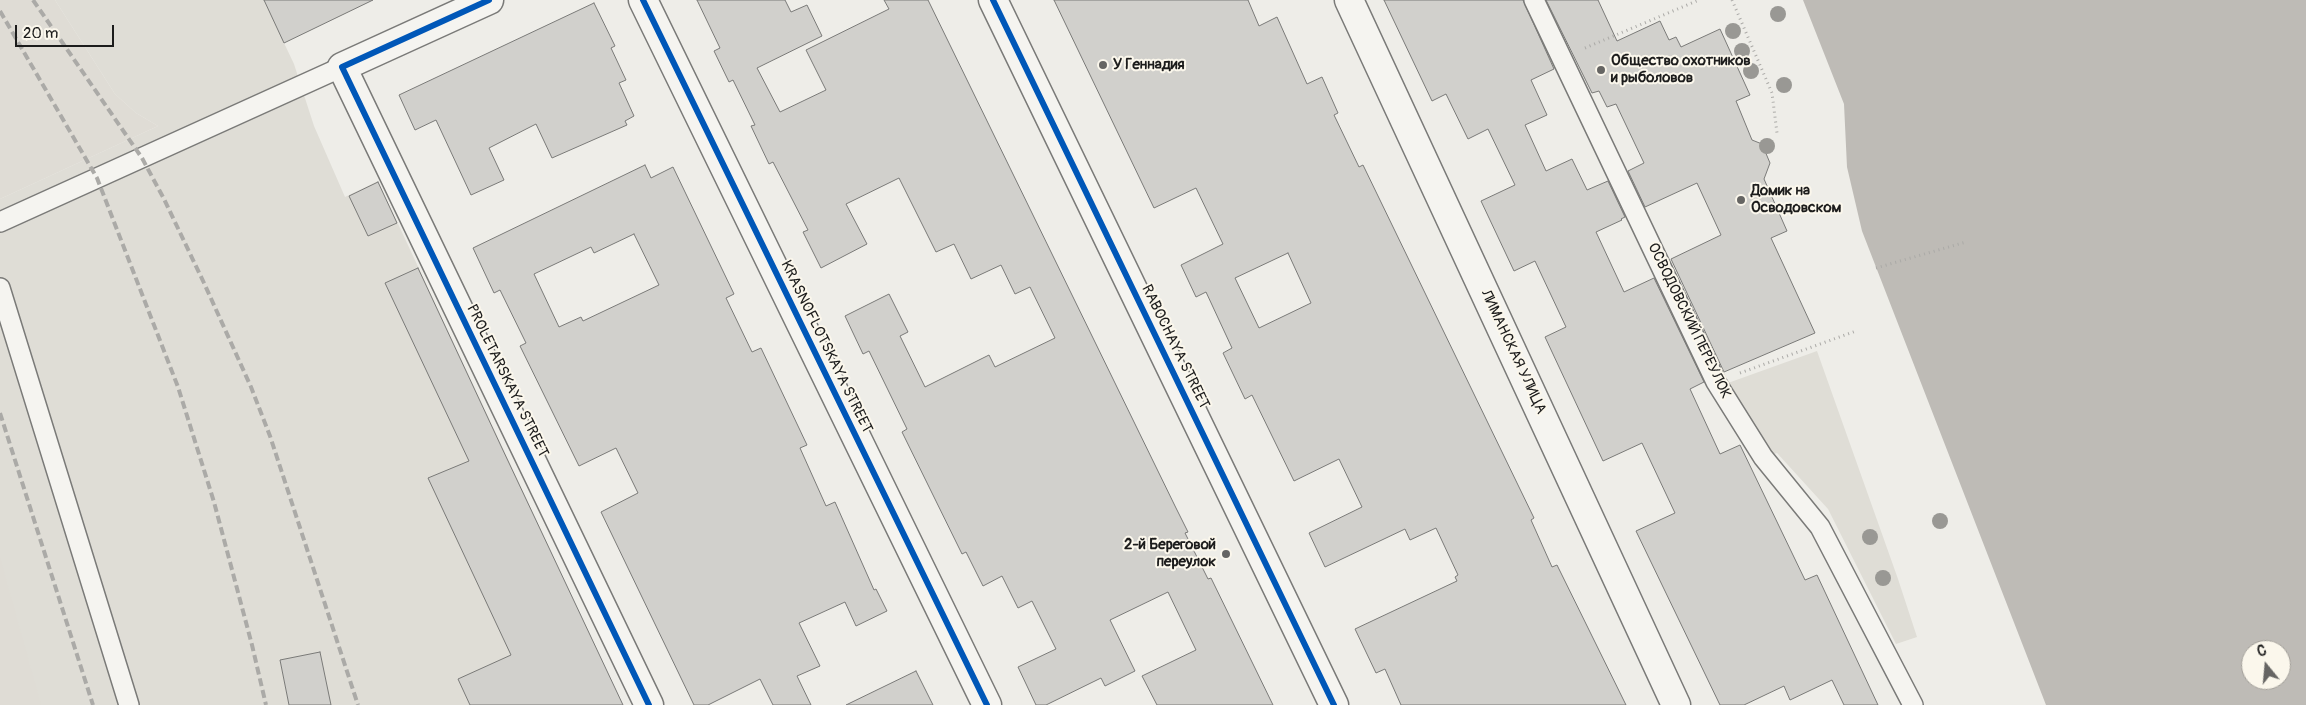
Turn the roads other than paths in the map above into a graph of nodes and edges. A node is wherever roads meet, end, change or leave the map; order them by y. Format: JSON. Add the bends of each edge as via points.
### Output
{"nodes":[{"id":1,"x":489,"y":0,"type":"edge"},
{"id":2,"x":643,"y":0,"type":"edge"},
{"id":3,"x":993,"y":0,"type":"edge"},
{"id":4,"x":1349,"y":0,"type":"edge"},
{"id":5,"x":1534,"y":0,"type":"edge"},
{"id":6,"x":342,"y":67,"type":"junction"},
{"id":7,"x":0,"y":222,"type":"edge"},
{"id":8,"x":0,"y":288,"type":"edge"},
{"id":9,"x":129,"y":705,"type":"edge"},
{"id":10,"x":649,"y":705,"type":"edge"},
{"id":11,"x":987,"y":705,"type":"edge"},
{"id":12,"x":1334,"y":705,"type":"edge"},
{"id":13,"x":1676,"y":705,"type":"edge"},
{"id":14,"x":1913,"y":705,"type":"edge"}],
"edges":[{"from":1,"to":6,"type":"street"},
{"from":2,"to":11,"type":"street","name":"KRASNOFLOTSKAYA STREET"},
{"from":3,"to":12,"type":"street","name":"RABOCHAYA STREET"},
{"from":4,"to":13,"type":"street","name":"ЛИМАНСКАЯ УЛИЦА"},
{"from":5,"to":14,"type":"lane","name":"ОСВОДОВСКИЙ ПЕРЕУЛОК","via":[[1716,382],[1763,457],[1820,527]]},
{"from":6,"to":7,"type":"lane"},
{"from":6,"to":10,"type":"street","name":"PROLETARSKAYA STREET"},
{"from":8,"to":9,"type":"lane"}]}
